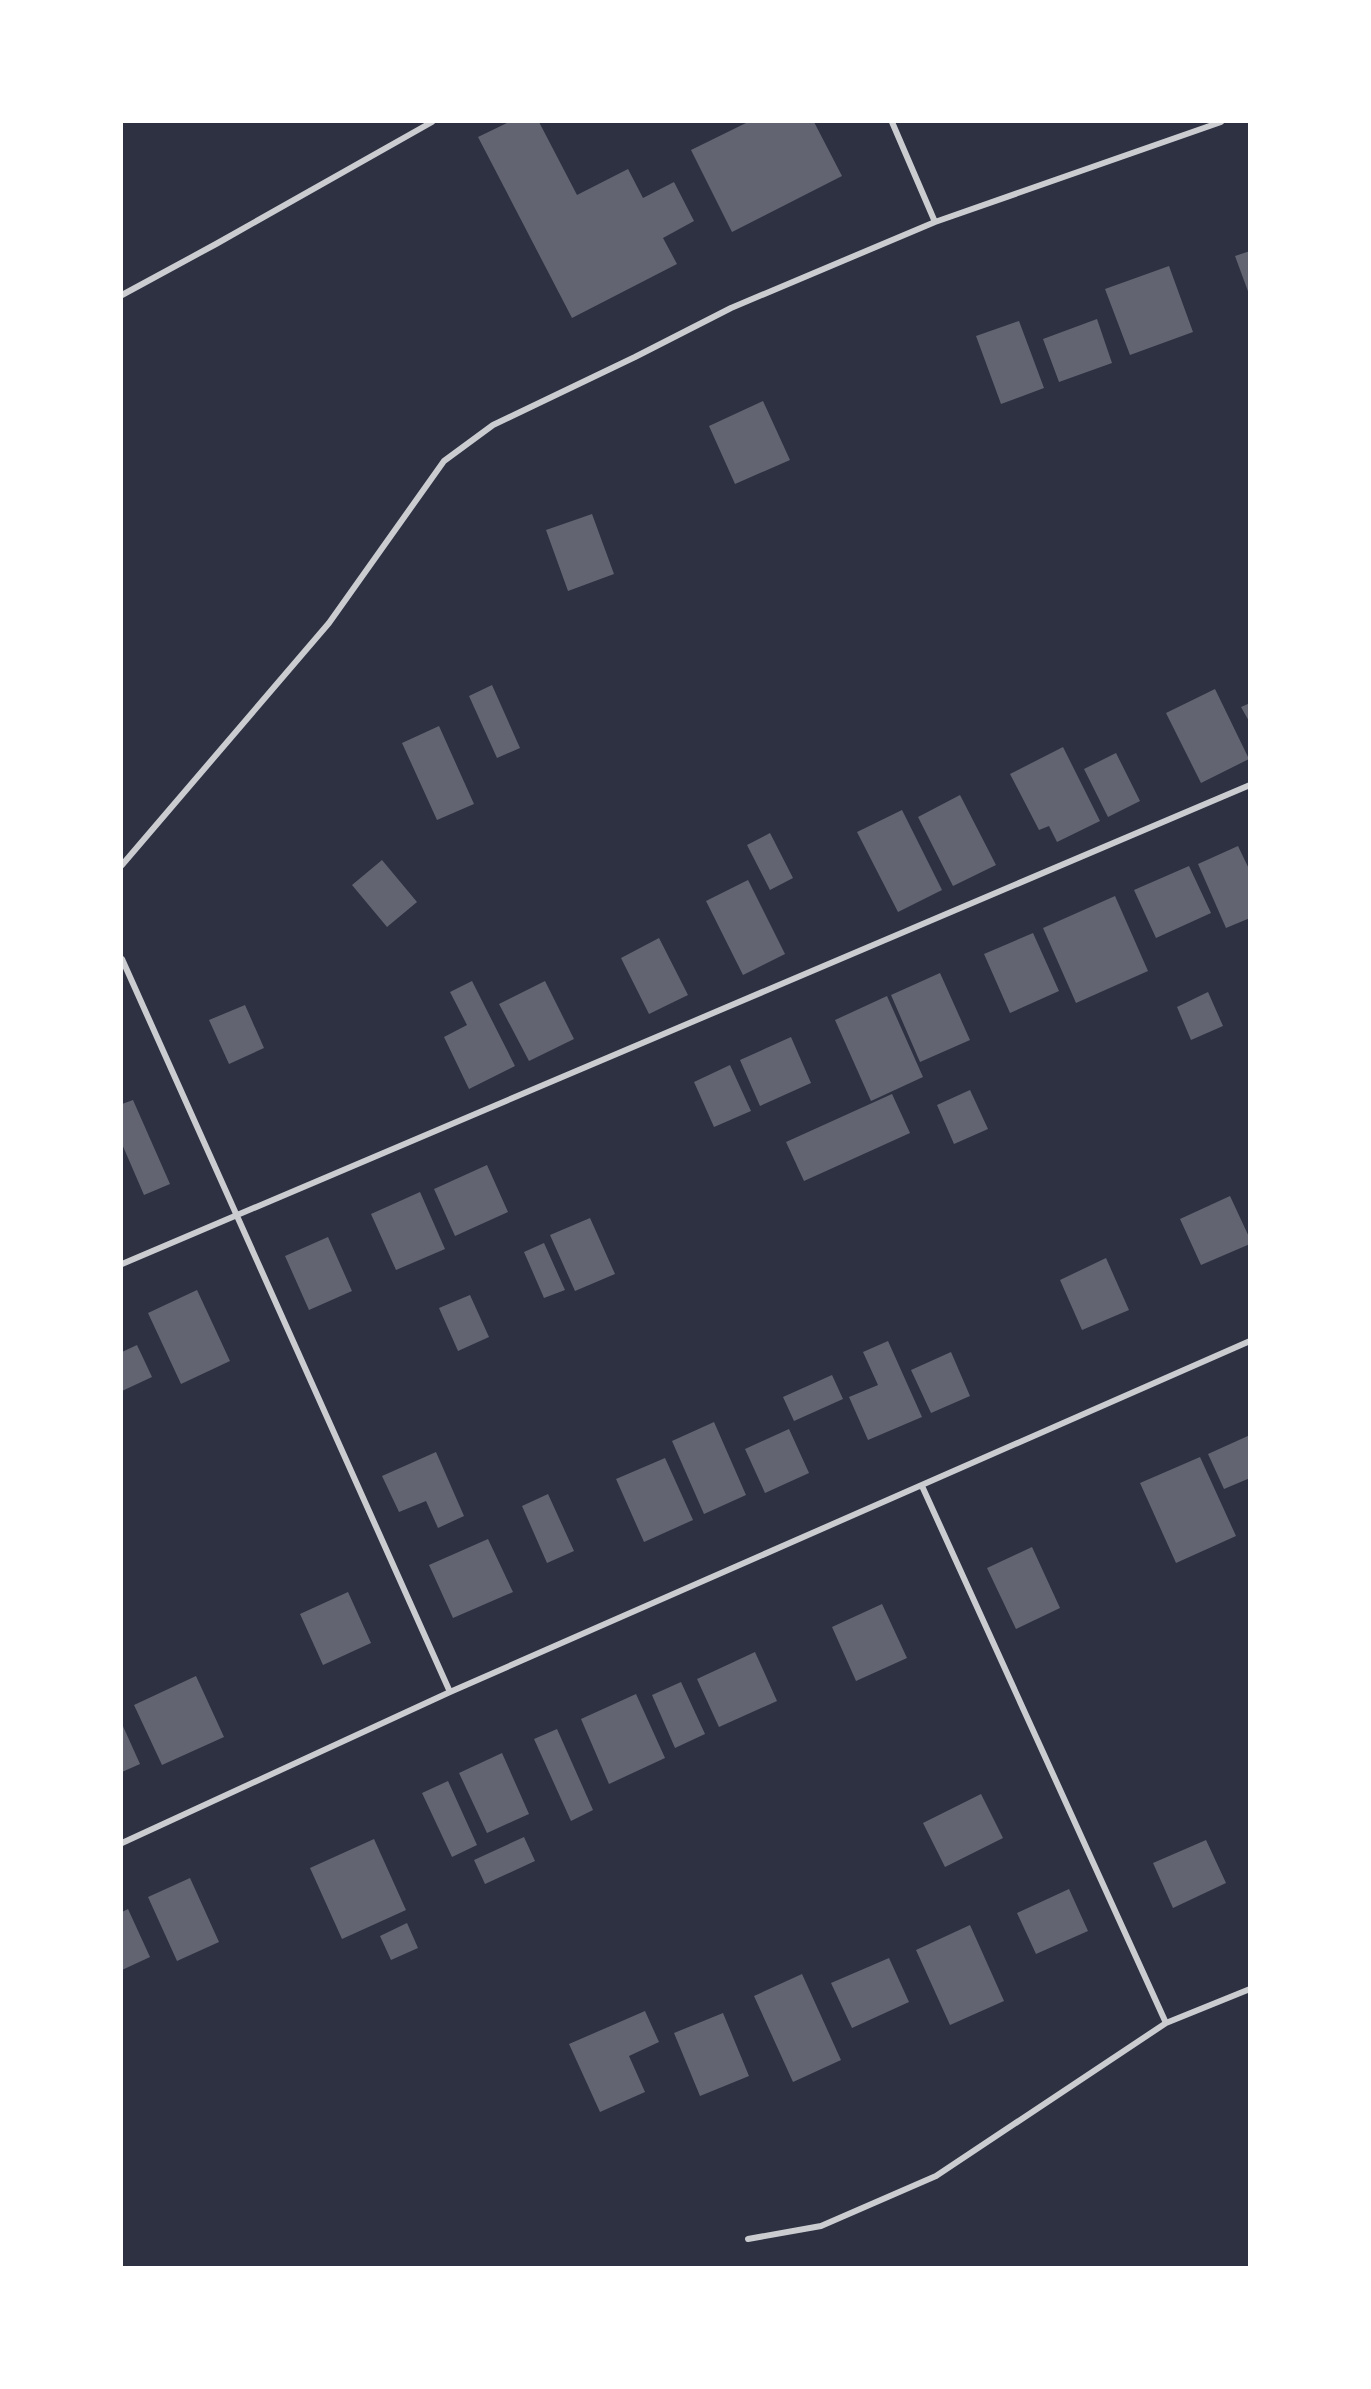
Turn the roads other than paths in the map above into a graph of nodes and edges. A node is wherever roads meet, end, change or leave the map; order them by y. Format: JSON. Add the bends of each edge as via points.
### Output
{"nodes":[{"id":1,"x":432,"y":122,"type":"edge"},
{"id":2,"x":892,"y":122,"type":"edge"},
{"id":3,"x":1221,"y":122,"type":"edge"},
{"id":4,"x":934,"y":222,"type":"junction"},
{"id":5,"x":122,"y":295,"type":"edge"},
{"id":6,"x":1250,"y":785,"type":"edge"},
{"id":7,"x":122,"y":865,"type":"edge"},
{"id":8,"x":122,"y":959,"type":"edge"},
{"id":9,"x":237,"y":1215,"type":"junction"},
{"id":10,"x":122,"y":1264,"type":"edge"},
{"id":11,"x":1250,"y":1341,"type":"edge"},
{"id":12,"x":922,"y":1486,"type":"junction"},
{"id":13,"x":450,"y":1692,"type":"junction"},
{"id":14,"x":122,"y":1843,"type":"edge"},
{"id":15,"x":1250,"y":1989,"type":"edge"},
{"id":16,"x":1166,"y":2023,"type":"junction"},
{"id":17,"x":748,"y":2239,"type":"dead end"}],
"edges":[{"from":1,"to":5,"type":"street"},
{"from":2,"to":4,"type":"street"},
{"from":3,"to":4,"type":"street"},
{"from":4,"to":7,"type":"street","via":[[731,308],[493,425],[444,460],[328,623]]},
{"from":6,"to":9,"type":"street"},
{"from":8,"to":9,"type":"street"},
{"from":9,"to":10,"type":"street"},
{"from":9,"to":13,"type":"street"},
{"from":11,"to":12,"type":"street"},
{"from":12,"to":13,"type":"street"},
{"from":12,"to":16,"type":"street"},
{"from":13,"to":14,"type":"street"},
{"from":15,"to":16,"type":"street"},
{"from":16,"to":17,"type":"street","via":[[936,2176],[821,2226]]}]}
